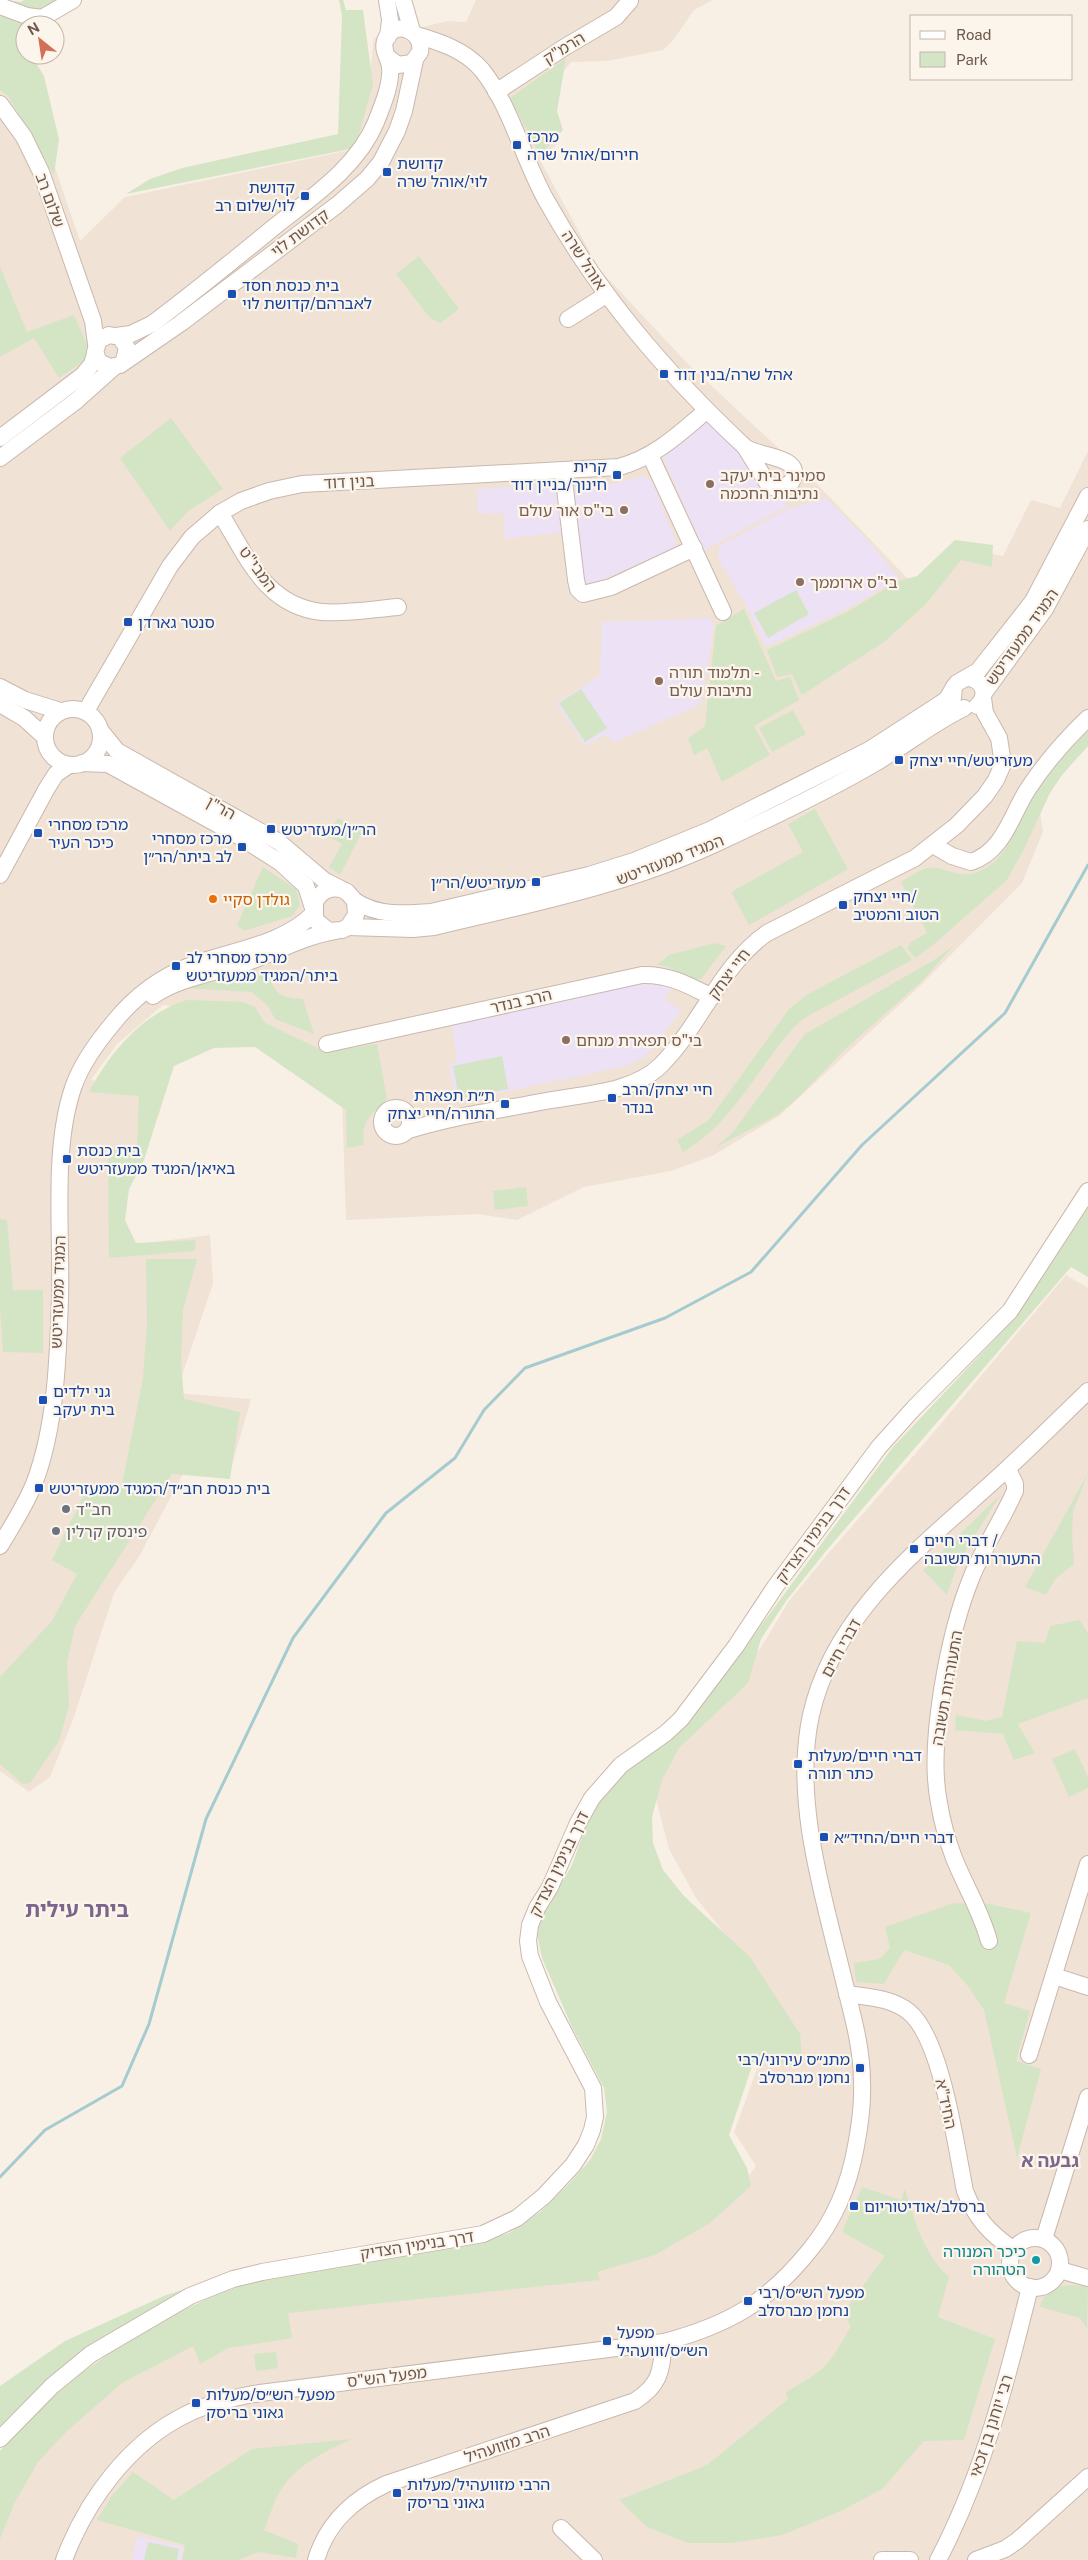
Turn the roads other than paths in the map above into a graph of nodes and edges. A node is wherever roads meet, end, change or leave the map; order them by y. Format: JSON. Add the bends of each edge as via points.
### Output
{"nodes":[{"id":1,"x":73,"y":0,"type":"edge"},
{"id":2,"x":387,"y":0,"type":"edge"},
{"id":3,"x":403,"y":0,"type":"edge"},
{"id":4,"x":630,"y":2,"type":"dead end"},
{"id":5,"x":0,"y":6,"type":"edge"},
{"id":6,"x":414,"y":33,"type":"junction"},
{"id":7,"x":388,"y":37,"type":"junction"},
{"id":8,"x":458,"y":51,"type":"junction"},
{"id":9,"x":387,"y":57,"type":"junction"},
{"id":10,"x":417,"y":58,"type":"junction"},
{"id":11,"x":496,"y":92,"type":"junction"},
{"id":12,"x":0,"y":104,"type":"edge"},
{"id":13,"x":606,"y":295,"type":"junction"},
{"id":14,"x":87,"y":304,"type":"junction"},
{"id":15,"x":568,"y":319,"type":"dead end"},
{"id":16,"x":113,"y":335,"type":"junction"},
{"id":17,"x":96,"y":349,"type":"junction"},
{"id":18,"x":119,"y":364,"type":"junction"},
{"id":19,"x":706,"y":411,"type":"junction"},
{"id":20,"x":0,"y":438,"type":"edge"},
{"id":21,"x":745,"y":447,"type":"dead end"},
{"id":22,"x":650,"y":455,"type":"junction"},
{"id":23,"x":0,"y":458,"type":"edge"},
{"id":24,"x":563,"y":472,"type":"junction"},
{"id":25,"x":1088,"y":496,"type":"edge"},
{"id":26,"x":220,"y":513,"type":"junction"},
{"id":27,"x":1088,"y":529,"type":"edge"},
{"id":28,"x":694,"y":548,"type":"junction"},
{"id":29,"x":398,"y":607,"type":"dead end"},
{"id":30,"x":723,"y":612,"type":"dead end"},
{"id":31,"x":960,"y":683,"type":"junction"},
{"id":32,"x":0,"y":687,"type":"edge"},
{"id":33,"x":984,"y":695,"type":"junction"},
{"id":34,"x":0,"y":704,"type":"edge"},
{"id":35,"x":966,"y":708,"type":"junction"},
{"id":36,"x":60,"y":711,"type":"junction"},
{"id":37,"x":86,"y":711,"type":"junction"},
{"id":38,"x":1088,"y":718,"type":"edge"},
{"id":39,"x":989,"y":722,"type":"junction"},
{"id":40,"x":100,"y":730,"type":"junction"},
{"id":41,"x":44,"y":737,"type":"junction"},
{"id":42,"x":52,"y":756,"type":"junction"},
{"id":43,"x":76,"y":764,"type":"junction"},
{"id":44,"x":47,"y":788,"type":"junction"},
{"id":45,"x":934,"y":845,"type":"junction"},
{"id":46,"x":0,"y":875,"type":"edge"},
{"id":47,"x":341,"y":889,"type":"junction"},
{"id":48,"x":355,"y":901,"type":"junction"},
{"id":49,"x":313,"y":911,"type":"junction"},
{"id":50,"x":342,"y":929,"type":"junction"},
{"id":51,"x":712,"y":997,"type":"junction"},
{"id":52,"x":102,"y":1036,"type":"junction"},
{"id":53,"x":327,"y":1044,"type":"dead end"},
{"id":54,"x":408,"y":1122,"type":"dead end"},
{"id":55,"x":1088,"y":1191,"type":"edge"},
{"id":56,"x":1088,"y":1391,"type":"edge"},
{"id":57,"x":1008,"y":1469,"type":"junction"},
{"id":58,"x":0,"y":1546,"type":"edge"},
{"id":59,"x":1088,"y":1864,"type":"edge"},
{"id":60,"x":989,"y":1941,"type":"dead end"},
{"id":61,"x":1054,"y":1976,"type":"junction"},
{"id":62,"x":1088,"y":1987,"type":"edge"},
{"id":63,"x":847,"y":1994,"type":"junction"},
{"id":64,"x":1030,"y":2055,"type":"dead end"},
{"id":65,"x":1088,"y":2096,"type":"edge"},
{"id":66,"x":1083,"y":2128,"type":"edge"},
{"id":67,"x":1044,"y":2239,"type":"junction"},
{"id":68,"x":1012,"y":2249,"type":"junction"},
{"id":69,"x":1060,"y":2270,"type":"junction"},
{"id":70,"x":1088,"y":2278,"type":"edge"},
{"id":71,"x":1030,"y":2287,"type":"junction"},
{"id":72,"x":664,"y":2342,"type":"junction"},
{"id":73,"x":0,"y":2439,"type":"edge"},
{"id":74,"x":1088,"y":2477,"type":"edge"},
{"id":75,"x":561,"y":2528,"type":"dead end"},
{"id":76,"x":64,"y":2560,"type":"edge"},
{"id":77,"x":316,"y":2560,"type":"edge"},
{"id":78,"x":594,"y":2560,"type":"edge"},
{"id":79,"x":882,"y":2560,"type":"edge"},
{"id":80,"x":910,"y":2560,"type":"edge"},
{"id":81,"x":938,"y":2560,"type":"edge"},
{"id":82,"x":976,"y":2560,"type":"edge"}],
"edges":[{"from":1,"to":5,"type":"street","via":[[42,18]]},
{"from":2,"to":7,"type":"street"},
{"from":3,"to":6,"type":"street"},
{"from":4,"to":11,"type":"street","name":"הרמ\"ק","via":[[616,17]]},
{"from":6,"to":7,"type":"street","via":[[399,29]]},
{"from":6,"to":8,"type":"street","name":"אוהל שרה"},
{"from":6,"to":10,"type":"street","via":[[421,43]]},
{"from":7,"to":9,"type":"street","via":[[384,49]]},
{"from":8,"to":10,"type":"street","via":[[441,50]]},
{"from":8,"to":11,"type":"street","name":"אוהל שרה","via":[[475,63]]},
{"from":9,"to":10,"type":"street","via":[[398,65],[407,65]]},
{"from":9,"to":16,"type":"street","name":"קדושת לוי","via":[[390,79],[382,105],[369,136],[353,159],[323,187],[159,319],[142,330]]},
{"from":10,"to":18,"type":"street","name":"קדושת לוי","via":[[397,131],[381,162],[367,178],[337,206],[181,323]]},
{"from":11,"to":13,"type":"street","name":"אוהל שרה","via":[[545,198]]},
{"from":12,"to":14,"type":"street","name":"שלום רב","via":[[24,137],[41,172]]},
{"from":13,"to":15,"type":"street"},
{"from":13,"to":19,"type":"street","name":"אוהל שרה","via":[[661,364]]},
{"from":14,"to":16,"type":"street","name":"שלום רב","via":[[101,326]]},
{"from":14,"to":17,"type":"street","name":"שלום רב"},
{"from":16,"to":17,"type":"street","via":[[102,338]]},
{"from":16,"to":18,"type":"street","via":[[126,346]]},
{"from":17,"to":18,"type":"street","via":[[102,364]]},
{"from":17,"to":20,"type":"street","via":[[92,364],[83,375]]},
{"from":18,"to":23,"type":"street","name":"קדושת לוי"},
{"from":19,"to":21,"type":"street","name":"אוהל שרה"},
{"from":19,"to":22,"type":"street","name":"בנין דוד"},
{"from":22,"to":24,"type":"street","name":"בנין דוד","via":[[619,467]]},
{"from":22,"to":28,"type":"street"},
{"from":24,"to":26,"type":"street","name":"בנין דוד","via":[[302,484],[251,496]]},
{"from":24,"to":28,"type":"street","via":[[576,580],[583,594],[612,587]]},
{"from":25,"to":31,"type":"street","name":"המגיד ממעזריטש","via":[[1032,600],[990,658]]},
{"from":26,"to":29,"type":"street","name":"המבי\"ט","via":[[270,589],[293,605],[324,612]]},
{"from":26,"to":37,"type":"street","name":"בנין דוד","via":[[192,537],[170,566]]},
{"from":27,"to":33,"type":"street","name":"המגיד ממעזריטש","via":[[1045,609],[988,684]]},
{"from":28,"to":30,"type":"street"},
{"from":31,"to":33,"type":"street","via":[[976,680]]},
{"from":31,"to":35,"type":"street","via":[[954,698]]},
{"from":31,"to":48,"type":"street","name":"המגיד ממעזריטש","via":[[940,704],[851,759],[710,830],[634,860],[589,875],[431,912],[373,911]]},
{"from":32,"to":36,"type":"street","via":[[25,700]]},
{"from":33,"to":35,"type":"street","via":[[977,706]]},
{"from":33,"to":39,"type":"street","name":"חיי יצחק"},
{"from":34,"to":41,"type":"street","via":[[24,718]]},
{"from":35,"to":39,"type":"street","name":"חיי יצחק"},
{"from":35,"to":50,"type":"street","name":"המגיד ממעזריטש","via":[[824,791],[716,843],[638,875],[434,927]]},
{"from":36,"to":37,"type":"street","via":[[73,708]]},
{"from":36,"to":41,"type":"street","via":[[49,722]]},
{"from":37,"to":40,"type":"street"},
{"from":38,"to":45,"type":"street","via":[[1061,746],[1029,788],[990,852],[970,862]]},
{"from":39,"to":45,"type":"street","name":"חיי יצחק","via":[[1002,746],[1001,771],[985,796]]},
{"from":40,"to":43,"type":"street","via":[[99,748],[94,756]]},
{"from":40,"to":47,"type":"street","name":"הר\"ן","via":[[118,751],[280,842],[325,881]]},
{"from":41,"to":42,"type":"street"},
{"from":42,"to":43,"type":"street"},
{"from":42,"to":44,"type":"street"},
{"from":43,"to":44,"type":"street","via":[[56,774]]},
{"from":43,"to":49,"type":"street","name":"הר\"ן","via":[[108,764],[271,856],[306,886]]},
{"from":44,"to":46,"type":"street"},
{"from":45,"to":51,"type":"street","name":"חיי יצחק","via":[[916,858],[767,933],[743,952]]},
{"from":47,"to":48,"type":"street"},
{"from":47,"to":49,"type":"street","via":[[322,892]]},
{"from":48,"to":50,"type":"street","via":[[356,915]]},
{"from":49,"to":50,"type":"street","via":[[319,924]]},
{"from":49,"to":52,"type":"street","name":"המגיד ממעזריטש","via":[[298,927],[168,975],[132,1001]]},
{"from":50,"to":52,"type":"street","name":"המגיד ממעזריטש","via":[[318,934],[250,962],[173,986],[135,1008]]},
{"from":51,"to":53,"type":"street","name":"הרב בנדר","via":[[676,979],[655,974],[642,975]]},
{"from":51,"to":54,"type":"street","name":"חיי יצחק","via":[[660,1066],[636,1082],[445,1120]]},
{"from":52,"to":58,"type":"street","name":"המגיד ממעזריטש","via":[[73,1086],[62,1138],[56,1371],[44,1448],[34,1484]]},
{"from":55,"to":73,"type":"street","name":"דרך בנימין הצדיק","via":[[1010,1311],[879,1447],[681,1719],[611,1775],[592,1798],[578,1823],[530,1925],[528,1941],[530,1956],[548,2002],[593,2088],[595,2117],[592,2130],[573,2165],[544,2196],[517,2218],[483,2234],[262,2272],[203,2290],[72,2368]]},
{"from":56,"to":57,"type":"street","name":"דברי חיים"},
{"from":57,"to":60,"type":"street","name":"התעוררות תשובה","via":[[1015,1491],[972,1577],[960,1612],[941,1706],[935,1759],[939,1802],[953,1856],[979,1910]]},
{"from":57,"to":63,"type":"street","name":"דברי חיים","via":[[917,1550],[883,1585],[844,1636],[811,1715],[807,1743],[807,1799]]},
{"from":59,"to":61,"type":"street"},
{"from":61,"to":62,"type":"street"},
{"from":61,"to":64,"type":"street"},
{"from":63,"to":68,"type":"street","name":"החיד\"א","via":[[879,1998],[897,2005],[922,2026],[938,2067],[970,2205],[986,2227]]},
{"from":63,"to":72,"type":"street","name":"דברי חיים","via":[[859,2044],[862,2083],[853,2165],[844,2197],[816,2242],[769,2293],[741,2314],[722,2323]]},
{"from":65,"to":66,"type":"street"},
{"from":66,"to":67,"type":"street"},
{"from":67,"to":68,"type":"street","via":[[1030,2238]]},
{"from":67,"to":69,"type":"street","via":[[1051,2242],[1060,2255]]},
{"from":68,"to":71,"type":"street","via":[[1012,2273],[1023,2285]]},
{"from":69,"to":70,"type":"street"},
{"from":69,"to":71,"type":"street","via":[[1045,2286]]},
{"from":71,"to":81,"type":"street","name":"רבי יוחנן בן זכאי","via":[[999,2406],[973,2482]]},
{"from":72,"to":76,"type":"street","name":"מפעל הש\"ס","via":[[260,2392],[208,2406],[187,2414],[154,2435],[112,2475],[84,2518]]},
{"from":72,"to":77,"type":"street","name":"הרב מזוועהיל","via":[[662,2366],[655,2385],[635,2400],[386,2484],[368,2493],[349,2505],[336,2520]]},
{"from":74,"to":82,"type":"street","via":[[1017,2541]]},
{"from":75,"to":78,"type":"street"},
{"from":79,"to":80,"type":"street"}]}
